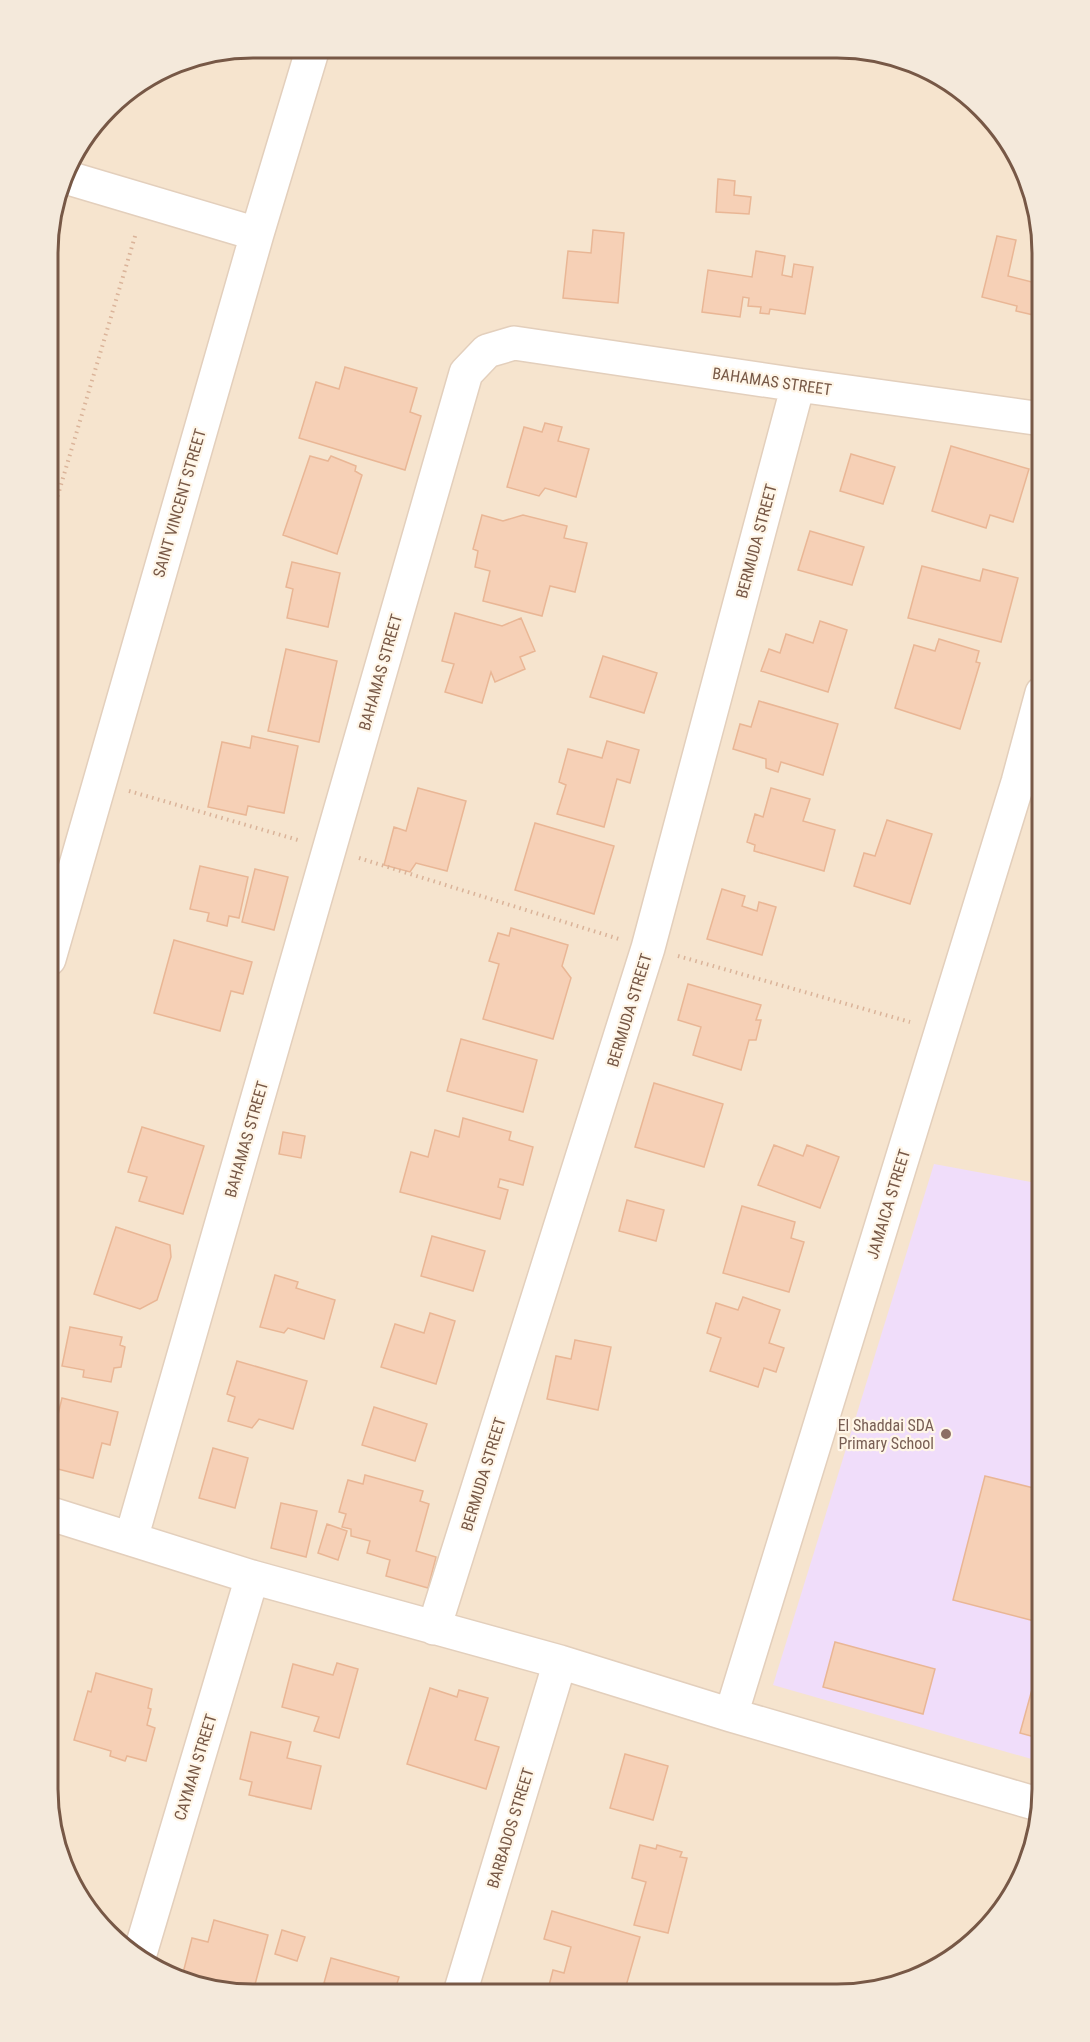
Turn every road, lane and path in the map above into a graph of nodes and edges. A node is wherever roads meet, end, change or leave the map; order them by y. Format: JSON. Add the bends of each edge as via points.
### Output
{"nodes":[{"id":1,"x":310,"y":59,"type":"edge"},
{"id":2,"x":73,"y":179,"type":"edge"},
{"id":3,"x":146,"y":201,"type":"junction"},
{"id":4,"x":257,"y":234,"type":"junction"},
{"id":5,"x":798,"y":385,"type":"junction"},
{"id":6,"x":1032,"y":418,"type":"edge"},
{"id":7,"x":58,"y":495,"type":"edge"},
{"id":8,"x":99,"y":783,"type":"junction"},
{"id":9,"x":1030,"y":783,"type":"edge"},
{"id":10,"x":329,"y":849,"type":"junction"},
{"id":11,"x":58,"y":927,"type":"edge"},
{"id":12,"x":648,"y":948,"type":"junction"},
{"id":13,"x":941,"y":1030,"type":"junction"},
{"id":14,"x":58,"y":1516,"type":"edge"},
{"id":15,"x":131,"y":1539,"type":"junction"},
{"id":16,"x":252,"y":1576,"type":"junction"},
{"id":17,"x":435,"y":1628,"type":"junction"},
{"id":18,"x":560,"y":1662,"type":"junction"},
{"id":19,"x":731,"y":1715,"type":"junction"},
{"id":20,"x":1031,"y":1802,"type":"edge"},
{"id":21,"x":142,"y":1948,"type":"edge"},
{"id":22,"x":463,"y":1984,"type":"edge"}],
"edges":[{"from":1,"to":4,"type":"street","name":"SAINT VINCENT STREET"},
{"from":2,"to":3,"type":"street"},
{"from":3,"to":4,"type":"street"},
{"from":3,"to":7,"type":"path"},
{"from":4,"to":8,"type":"street","name":"SAINT VINCENT STREET"},
{"from":5,"to":6,"type":"street","name":"BAHAMAS STREET"},
{"from":5,"to":10,"type":"street","name":"BAHAMAS STREET","via":[[514,343],[487,351],[466,373]]},
{"from":5,"to":12,"type":"street","name":"BERMUDA STREET"},
{"from":8,"to":10,"type":"path"},
{"from":8,"to":11,"type":"street","name":"SAINT VINCENT STREET"},
{"from":9,"to":13,"type":"street","name":"JAMAICA STREET"},
{"from":10,"to":12,"type":"path"},
{"from":10,"to":15,"type":"street","name":"BAHAMAS STREET"},
{"from":12,"to":13,"type":"path"},
{"from":12,"to":17,"type":"street","name":"BERMUDA STREET"},
{"from":13,"to":19,"type":"street","name":"JAMAICA STREET"},
{"from":14,"to":15,"type":"street"},
{"from":15,"to":16,"type":"street"},
{"from":16,"to":17,"type":"street"},
{"from":16,"to":21,"type":"street","name":"CAYMAN STREET"},
{"from":17,"to":18,"type":"street"},
{"from":18,"to":19,"type":"street"},
{"from":18,"to":22,"type":"street","name":"BARBADOS STREET"},
{"from":19,"to":20,"type":"street"}]}
